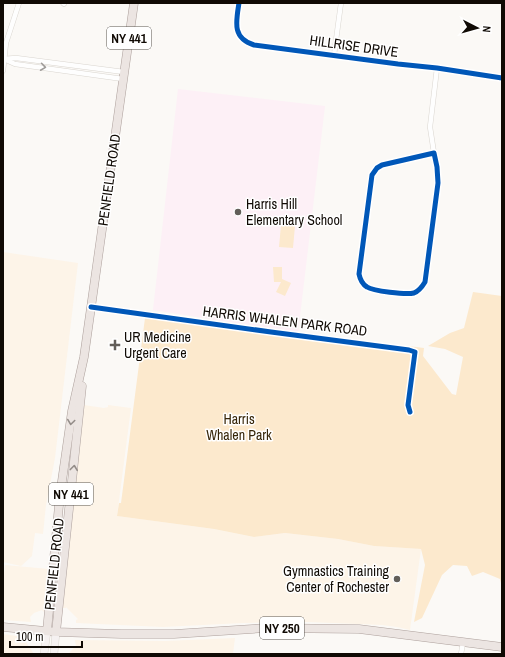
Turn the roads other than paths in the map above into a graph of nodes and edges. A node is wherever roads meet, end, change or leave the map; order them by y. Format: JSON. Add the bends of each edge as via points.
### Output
{"nodes":[{"id":1,"x":19,"y":3,"type":"edge"},
{"id":2,"x":134,"y":3,"type":"edge"},
{"id":3,"x":239,"y":3,"type":"edge"},
{"id":4,"x":341,"y":3,"type":"edge"},
{"id":5,"x":334,"y":55,"type":"junction"},
{"id":6,"x":4,"y":60,"type":"edge"},
{"id":7,"x":437,"y":68,"type":"junction"},
{"id":8,"x":3,"y":71,"type":"edge"},
{"id":9,"x":123,"y":75,"type":"junction"},
{"id":10,"x":502,"y":78,"type":"edge"},
{"id":11,"x":434,"y":153,"type":"junction"},
{"id":12,"x":91,"y":307,"type":"junction"},
{"id":13,"x":84,"y":357,"type":"junction"},
{"id":14,"x":410,"y":412,"type":"dead end"},
{"id":15,"x":3,"y":627,"type":"edge"},
{"id":16,"x":47,"y":631,"type":"junction"},
{"id":17,"x":56,"y":632,"type":"junction"},
{"id":18,"x":463,"y":643,"type":"junction"},
{"id":19,"x":502,"y":647,"type":"edge"},
{"id":20,"x":44,"y":654,"type":"edge"},
{"id":21,"x":54,"y":654,"type":"edge"},
{"id":22,"x":461,"y":654,"type":"edge"}],
"edges":[{"from":1,"to":6,"type":"street","via":[[6,43]]},
{"from":2,"to":9,"type":"main road","name":"PENFIELD ROAD","number":"NY 441"},
{"from":3,"to":5,"type":"street","name":"HILLRISE DRIVE","via":[[237,30],[246,42]]},
{"from":4,"to":5,"type":"street"},
{"from":5,"to":7,"type":"street","name":"HILLRISE DRIVE"},
{"from":6,"to":8,"type":"street"},
{"from":6,"to":9,"type":"street","via":[[16,58]]},
{"from":7,"to":10,"type":"street","name":"HILLRISE DRIVE"},
{"from":7,"to":11,"type":"street","via":[[430,127]]},
{"from":9,"to":12,"type":"main road","name":"PENFIELD ROAD","number":"NY 441"},
{"from":11,"to":11,"type":"street","via":[[438,183],[425,282],[420,290],[412,294],[368,288],[359,274],[372,175],[382,165]]},
{"from":12,"to":13,"type":"main road","name":"PENFIELD ROAD","number":"NY 441"},
{"from":12,"to":14,"type":"street","name":"HARRIS WHALEN PARK ROAD","via":[[416,352],[408,405]]},
{"from":13,"to":16,"type":"main road","name":"PENFIELD ROAD","number":"NY 441","one_way":true,"via":[[72,411],[60,494]]},
{"from":17,"to":13,"type":"main road","name":"PENFIELD ROAD","number":"NY 441","one_way":true},
{"from":15,"to":16,"type":"main road","number":"NY 250"},
{"from":16,"to":17,"type":"main road","number":"NY 250"},
{"from":16,"to":20,"type":"main road","name":"PENFIELD ROAD","number":"NY 441"},
{"from":17,"to":18,"type":"main road","number":"NY 250","via":[[174,634],[266,628],[359,629]]},
{"from":17,"to":21,"type":"main road","name":"PENFIELD ROAD","number":"NY 441"},
{"from":18,"to":19,"type":"main road","number":"NY 250"},
{"from":18,"to":22,"type":"street"}]}
